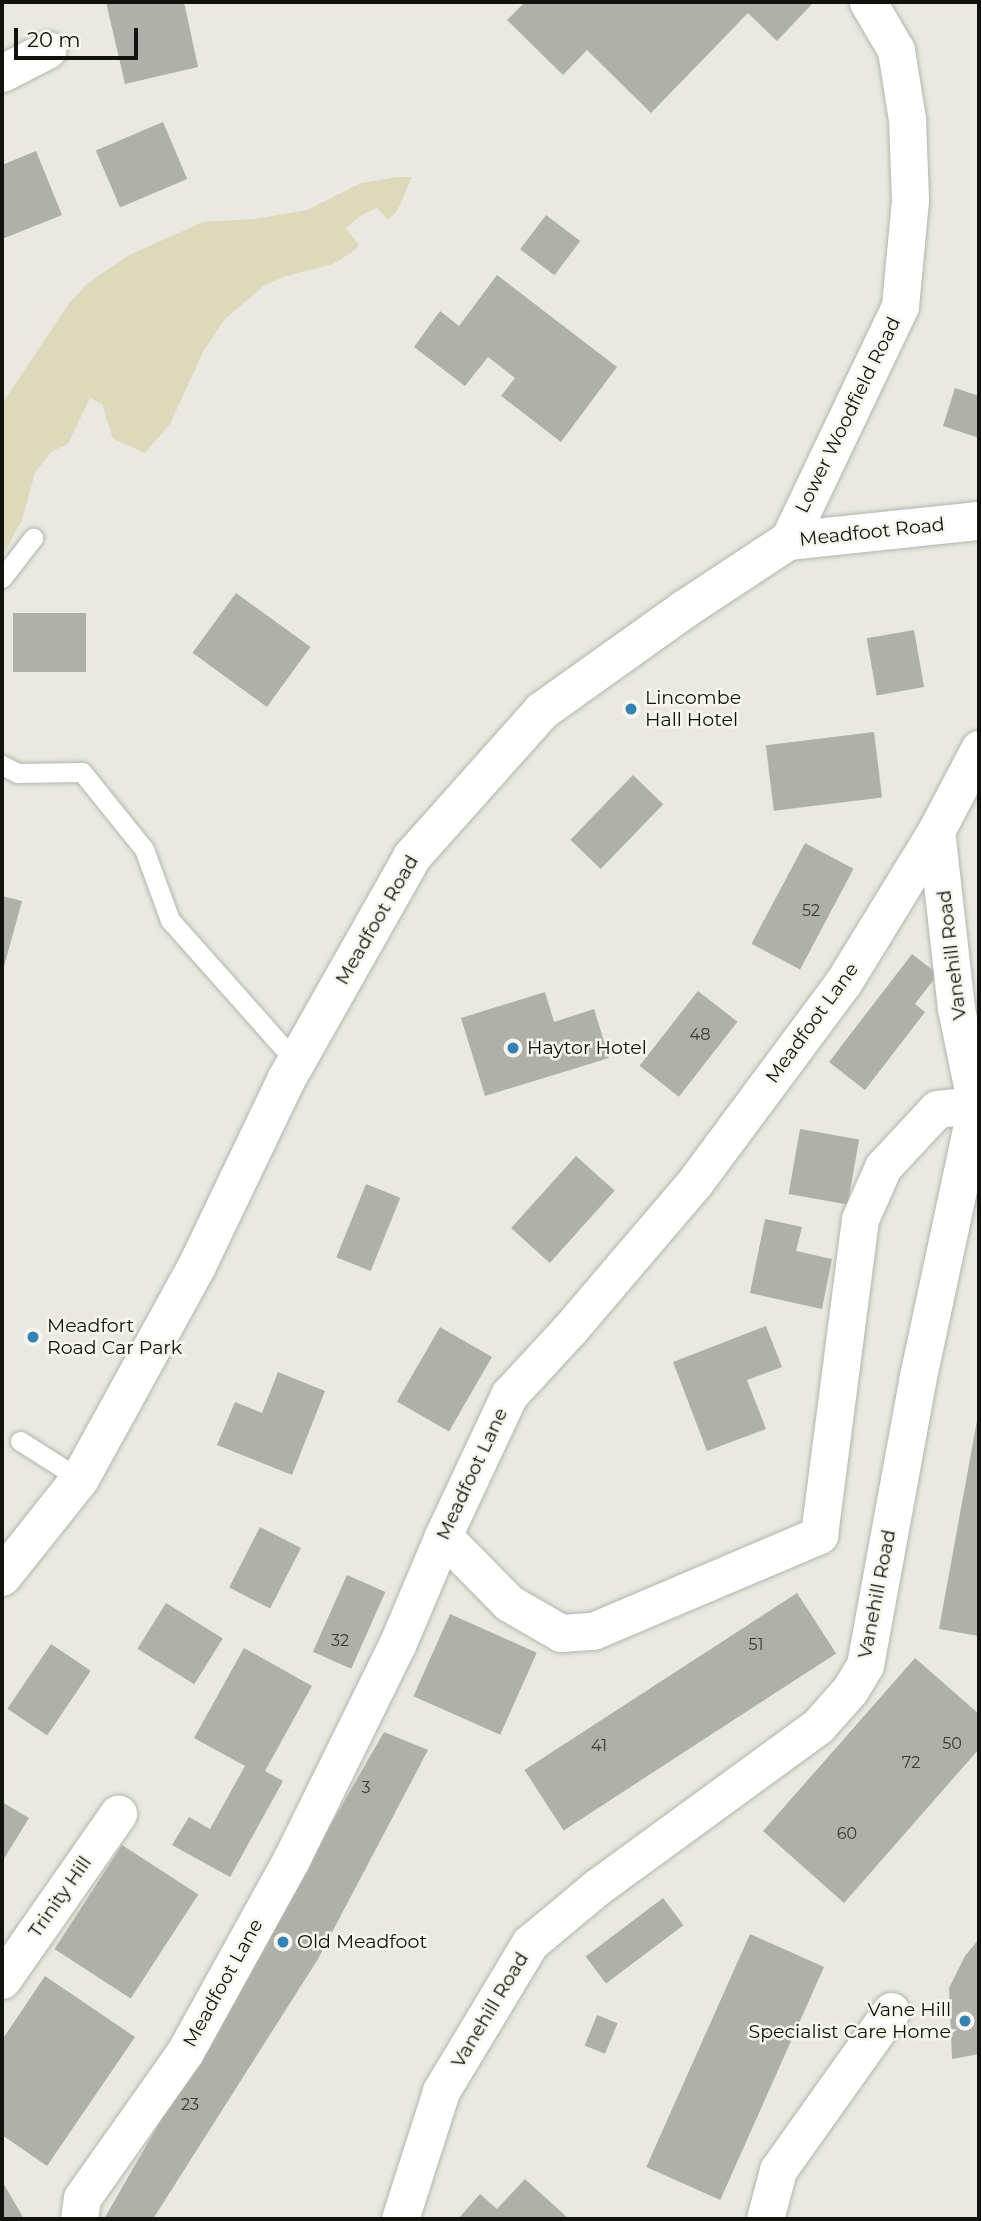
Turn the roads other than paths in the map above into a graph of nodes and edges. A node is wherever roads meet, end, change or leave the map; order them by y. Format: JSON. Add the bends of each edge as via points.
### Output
{"nodes":[{"id":1,"x":868,"y":2,"type":"edge"},
{"id":2,"x":47,"y":50,"type":"dead end"},
{"id":3,"x":2,"y":73,"type":"edge"},
{"id":4,"x":979,"y":521,"type":"edge"},
{"id":5,"x":33,"y":538,"type":"dead end"},
{"id":6,"x":788,"y":541,"type":"junction"},
{"id":7,"x":2,"y":579,"type":"edge"},
{"id":8,"x":979,"y":749,"type":"edge"},
{"id":9,"x":2,"y":765,"type":"edge"},
{"id":10,"x":936,"y":831,"type":"junction"},
{"id":11,"x":296,"y":1062,"type":"junction"},
{"id":12,"x":977,"y":1104,"type":"edge"},
{"id":13,"x":20,"y":1441,"type":"dead end"},
{"id":14,"x":80,"y":1479,"type":"junction"},
{"id":15,"x":443,"y":1536,"type":"junction"},
{"id":16,"x":2,"y":1577,"type":"edge"},
{"id":17,"x":118,"y":1814,"type":"dead end"},
{"id":18,"x":2,"y":1980,"type":"edge"},
{"id":19,"x":891,"y":2011,"type":"dead end"},
{"id":20,"x":79,"y":2219,"type":"edge"},
{"id":21,"x":400,"y":2219,"type":"edge"},
{"id":22,"x":765,"y":2219,"type":"edge"}],
"edges":[{"from":1,"to":6,"type":"street","name":"Lower Woodfield Road","via":[[896,50],[907,119],[911,200],[900,306]]},
{"from":2,"to":3,"type":"street"},
{"from":4,"to":6,"type":"street","name":"Meadfoot Road"},
{"from":5,"to":7,"type":"lane"},
{"from":6,"to":11,"type":"street","name":"Meadfoot Road","via":[[542,711],[412,857]]},
{"from":8,"to":10,"type":"street","name":"Meadfoot Lane"},
{"from":9,"to":11,"type":"lane","via":[[18,773],[82,772],[144,849],[170,920]]},
{"from":10,"to":12,"type":"street","name":"Vanehill Road","via":[[956,1008]]},
{"from":10,"to":15,"type":"street","name":"Meadfoot Lane","via":[[843,983],[695,1182],[509,1395]]},
{"from":11,"to":14,"type":"street","name":"Meadfoot Road","via":[[197,1266]]},
{"from":12,"to":15,"type":"street","via":[[937,1109],[883,1167],[860,1219],[819,1535],[593,1631],[561,1633],[509,1603]]},
{"from":12,"to":21,"type":"street","name":"Vanehill Road","via":[[917,1381],[865,1665],[818,1726],[596,1888],[530,1943],[441,2091]]},
{"from":13,"to":14,"type":"lane"},
{"from":14,"to":16,"type":"street","name":"Meadfoot Road"},
{"from":15,"to":20,"type":"street","name":"Meadfoot Lane","via":[[397,1645],[291,1860],[185,2052],[82,2198]]},
{"from":17,"to":18,"type":"street","name":"Trinity Hill"},
{"from":19,"to":22,"type":"street","via":[[778,2169]]}]}
